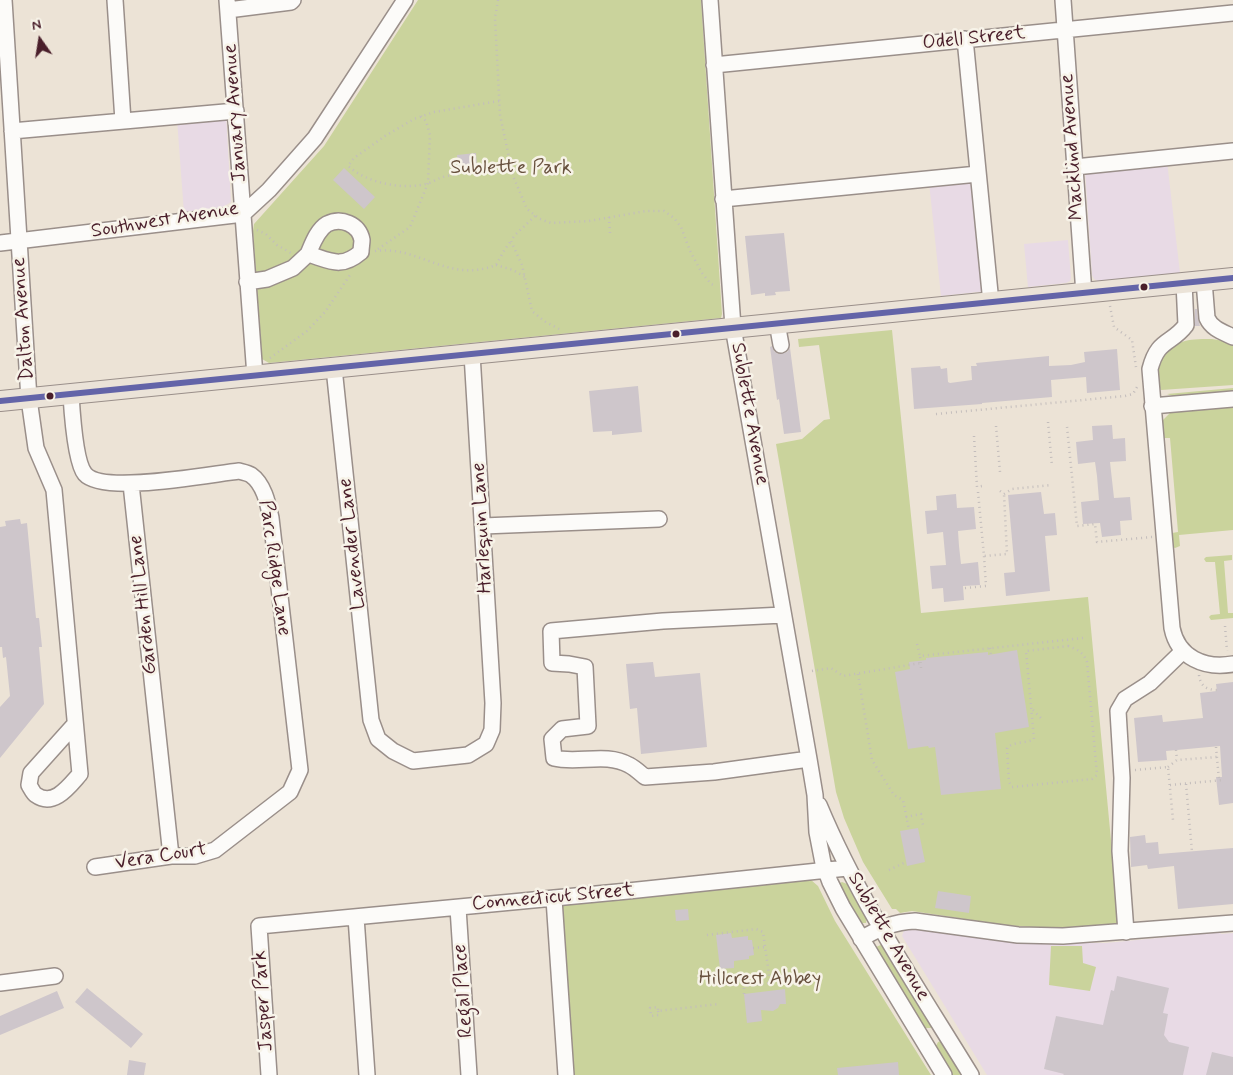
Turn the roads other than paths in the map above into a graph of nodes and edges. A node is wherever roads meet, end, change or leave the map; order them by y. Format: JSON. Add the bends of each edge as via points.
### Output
{"nodes":[{"id":1,"x":4,"y":0,"type":"edge"},
{"id":2,"x":115,"y":0,"type":"edge"},
{"id":3,"x":293,"y":0,"type":"edge"},
{"id":4,"x":406,"y":0,"type":"edge"},
{"id":5,"x":710,"y":0,"type":"edge"},
{"id":6,"x":1063,"y":0,"type":"edge"},
{"id":7,"x":228,"y":5,"type":"edge"},
{"id":8,"x":1233,"y":13,"type":"edge"},
{"id":9,"x":1065,"y":30,"type":"junction"},
{"id":10,"x":965,"y":39,"type":"junction"},
{"id":11,"x":714,"y":65,"type":"junction"},
{"id":12,"x":5,"y":107,"type":"edge"},
{"id":13,"x":236,"y":111,"type":"junction"},
{"id":14,"x":123,"y":121,"type":"junction"},
{"id":15,"x":12,"y":131,"type":"junction"},
{"id":16,"x":1233,"y":151,"type":"edge"},
{"id":17,"x":1075,"y":167,"type":"junction"},
{"id":18,"x":978,"y":174,"type":"junction"},
{"id":19,"x":723,"y":199,"type":"junction"},
{"id":20,"x":243,"y":214,"type":"junction"},
{"id":21,"x":20,"y":242,"type":"junction"},
{"id":22,"x":0,"y":244,"type":"edge"},
{"id":23,"x":306,"y":256,"type":"road end"},
{"id":24,"x":1233,"y":278,"type":"edge"},
{"id":25,"x":247,"y":282,"type":"junction"},
{"id":26,"x":1194,"y":282,"type":"junction"},
{"id":27,"x":1084,"y":294,"type":"junction"},
{"id":28,"x":991,"y":303,"type":"junction"},
{"id":29,"x":777,"y":323,"type":"junction"},
{"id":30,"x":733,"y":327,"type":"junction"},
{"id":31,"x":1233,"y":338,"type":"edge"},
{"id":32,"x":781,"y":345,"type":"dead end"},
{"id":33,"x":472,"y":354,"type":"junction"},
{"id":34,"x":334,"y":368,"type":"junction"},
{"id":35,"x":255,"y":376,"type":"junction"},
{"id":36,"x":71,"y":394,"type":"junction"},
{"id":37,"x":29,"y":399,"type":"junction"},
{"id":38,"x":1233,"y":399,"type":"edge"},
{"id":39,"x":0,"y":401,"type":"edge"},
{"id":40,"x":1152,"y":406,"type":"junction"},
{"id":41,"x":131,"y":484,"type":"junction"},
{"id":42,"x":659,"y":519,"type":"dead end"},
{"id":43,"x":483,"y":526,"type":"junction"},
{"id":44,"x":784,"y":615,"type":"junction"},
{"id":45,"x":1182,"y":652,"type":"junction"},
{"id":46,"x":1233,"y":664,"type":"edge"},
{"id":47,"x":492,"y":703,"type":"joint"},
{"id":48,"x":75,"y":724,"type":"junction"},
{"id":49,"x":809,"y":759,"type":"junction"},
{"id":50,"x":293,"y":785,"type":"joint"},
{"id":51,"x":815,"y":795,"type":"junction"},
{"id":52,"x":171,"y":856,"type":"junction"},
{"id":53,"x":95,"y":867,"type":"dead end"},
{"id":54,"x":847,"y":868,"type":"junction"},
{"id":55,"x":826,"y":870,"type":"junction"},
{"id":56,"x":554,"y":898,"type":"junction"},
{"id":57,"x":458,"y":908,"type":"junction"},
{"id":58,"x":356,"y":917,"type":"junction"},
{"id":59,"x":1233,"y":923,"type":"edge"},
{"id":60,"x":259,"y":926,"type":"joint"},
{"id":61,"x":880,"y":928,"type":"junction"},
{"id":62,"x":1126,"y":932,"type":"junction"},
{"id":63,"x":861,"y":939,"type":"junction"},
{"id":64,"x":55,"y":976,"type":"dead end"},
{"id":65,"x":0,"y":983,"type":"edge"},
{"id":66,"x":269,"y":1075,"type":"edge"},
{"id":67,"x":367,"y":1075,"type":"edge"},
{"id":68,"x":469,"y":1075,"type":"edge"},
{"id":69,"x":566,"y":1075,"type":"edge"},
{"id":70,"x":944,"y":1075,"type":"edge"},
{"id":71,"x":971,"y":1075,"type":"edge"}],
"edges":[{"from":1,"to":12,"type":"street","name":"Dalton Avenue"},
{"from":2,"to":14,"type":"street"},
{"from":3,"to":7,"type":"street"},
{"from":4,"to":20,"type":"street","name":"Southwest Avenue","via":[[315,138]]},
{"from":5,"to":11,"type":"street","name":"Sublette Avenue"},
{"from":6,"to":9,"type":"street","name":"Macklind Avenue"},
{"from":7,"to":13,"type":"street","name":"January Avenue"},
{"from":8,"to":9,"type":"street","name":"Odell Street"},
{"from":9,"to":10,"type":"street","name":"Odell Street"},
{"from":9,"to":17,"type":"street","name":"Macklind Avenue"},
{"from":10,"to":11,"type":"street","name":"Odell Street"},
{"from":10,"to":18,"type":"street"},
{"from":11,"to":19,"type":"street","name":"Sublette Avenue"},
{"from":12,"to":15,"type":"street","name":"Dalton Avenue"},
{"from":13,"to":14,"type":"street"},
{"from":13,"to":20,"type":"street","name":"January Avenue"},
{"from":14,"to":15,"type":"street"},
{"from":15,"to":21,"type":"street","name":"Dalton Avenue"},
{"from":16,"to":17,"type":"street"},
{"from":17,"to":27,"type":"street","name":"Macklind Avenue"},
{"from":18,"to":19,"type":"street"},
{"from":18,"to":28,"type":"street"},
{"from":19,"to":30,"type":"street","name":"Sublette Avenue"},
{"from":20,"to":21,"type":"street","name":"Southwest Avenue"},
{"from":20,"to":25,"type":"street","name":"January Avenue"},
{"from":21,"to":22,"type":"street","name":"Southwest Avenue"},
{"from":21,"to":37,"type":"street","name":"Dalton Avenue"},
{"from":23,"to":25,"type":"street","via":[[293,268]]},
{"from":24,"to":26,"type":"main road"},
{"from":25,"to":35,"type":"street","name":"January Avenue"},
{"from":26,"to":27,"type":"main road"},
{"from":26,"to":31,"type":"street","via":[[1210,323]]},
{"from":26,"to":40,"type":"street","via":[[1186,326],[1164,342],[1153,359],[1150,369]]},
{"from":27,"to":28,"type":"main road"},
{"from":28,"to":29,"type":"main road"},
{"from":29,"to":30,"type":"main road"},
{"from":29,"to":32,"type":"street"},
{"from":30,"to":33,"type":"main road"},
{"from":30,"to":44,"type":"street","name":"Sublette Avenue"},
{"from":33,"to":34,"type":"main road"},
{"from":33,"to":43,"type":"street","name":"Harlequin Lane"},
{"from":34,"to":35,"type":"main road"},
{"from":34,"to":47,"type":"street","name":"Lavender Lane","via":[[371,720],[378,739],[393,752],[413,762],[468,754],[486,744],[492,730]]},
{"from":35,"to":36,"type":"main road"},
{"from":36,"to":37,"type":"main road"},
{"from":36,"to":41,"type":"street","via":[[78,460],[84,473],[106,483]]},
{"from":37,"to":39,"type":"main road"},
{"from":37,"to":48,"type":"street","name":"Dalton Avenue","via":[[36,448],[54,490]]},
{"from":38,"to":40,"type":"street"},
{"from":40,"to":45,"type":"street","via":[[1172,628]]},
{"from":41,"to":50,"type":"street","name":"Parc Ridge Lane","via":[[240,471],[251,475],[263,492],[271,518],[300,770]]},
{"from":41,"to":52,"type":"street","name":"Garden Hill Lane"},
{"from":42,"to":43,"type":"street"},
{"from":43,"to":47,"type":"street","name":"Harlequin Lane"},
{"from":44,"to":49,"type":"street","name":"Sublette Avenue"},
{"from":44,"to":49,"type":"street","via":[[551,631],[552,663],[584,668],[588,726],[562,729],[552,739],[554,758],[566,761],[612,759],[629,765],[645,777],[714,772]]},
{"from":45,"to":46,"type":"street","via":[[1201,662]]},
{"from":45,"to":62,"type":"street","via":[[1150,683],[1125,699],[1118,712],[1122,778],[1119,845]]},
{"from":48,"to":48,"type":"street","name":"Dalton Avenue","via":[[80,774],[60,796],[47,799],[36,795],[29,785],[31,773]]},
{"from":49,"to":51,"type":"street","name":"Sublette Avenue"},
{"from":50,"to":52,"type":"street","name":"Vera Court","via":[[288,794],[216,850],[196,856]]},
{"from":51,"to":54,"type":"street","name":"Sublette Avenue"},
{"from":51,"to":55,"type":"street","name":"Sublette Avenue","via":[[817,832]]},
{"from":52,"to":53,"type":"street","name":"Vera Court"},
{"from":54,"to":55,"type":"street","name":"Connecticut Street"},
{"from":54,"to":61,"type":"street","name":"Sublette Avenue"},
{"from":55,"to":56,"type":"street","name":"Connecticut Street"},
{"from":55,"to":63,"type":"street","name":"Sublette Avenue"},
{"from":56,"to":57,"type":"street","name":"Connecticut Street"},
{"from":56,"to":69,"type":"street"},
{"from":57,"to":58,"type":"street","name":"Connecticut Street"},
{"from":57,"to":68,"type":"street","name":"Regal Place"},
{"from":58,"to":60,"type":"street","name":"Connecticut Street"},
{"from":58,"to":67,"type":"street"},
{"from":59,"to":62,"type":"street"},
{"from":60,"to":66,"type":"street","name":"Jasper Park"},
{"from":61,"to":62,"type":"street","via":[[915,921],[1018,935]]},
{"from":61,"to":63,"type":"street"},
{"from":61,"to":71,"type":"street","name":"Sublette Avenue"},
{"from":63,"to":70,"type":"street","name":"Sublette Avenue"},
{"from":64,"to":65,"type":"street"}]}
